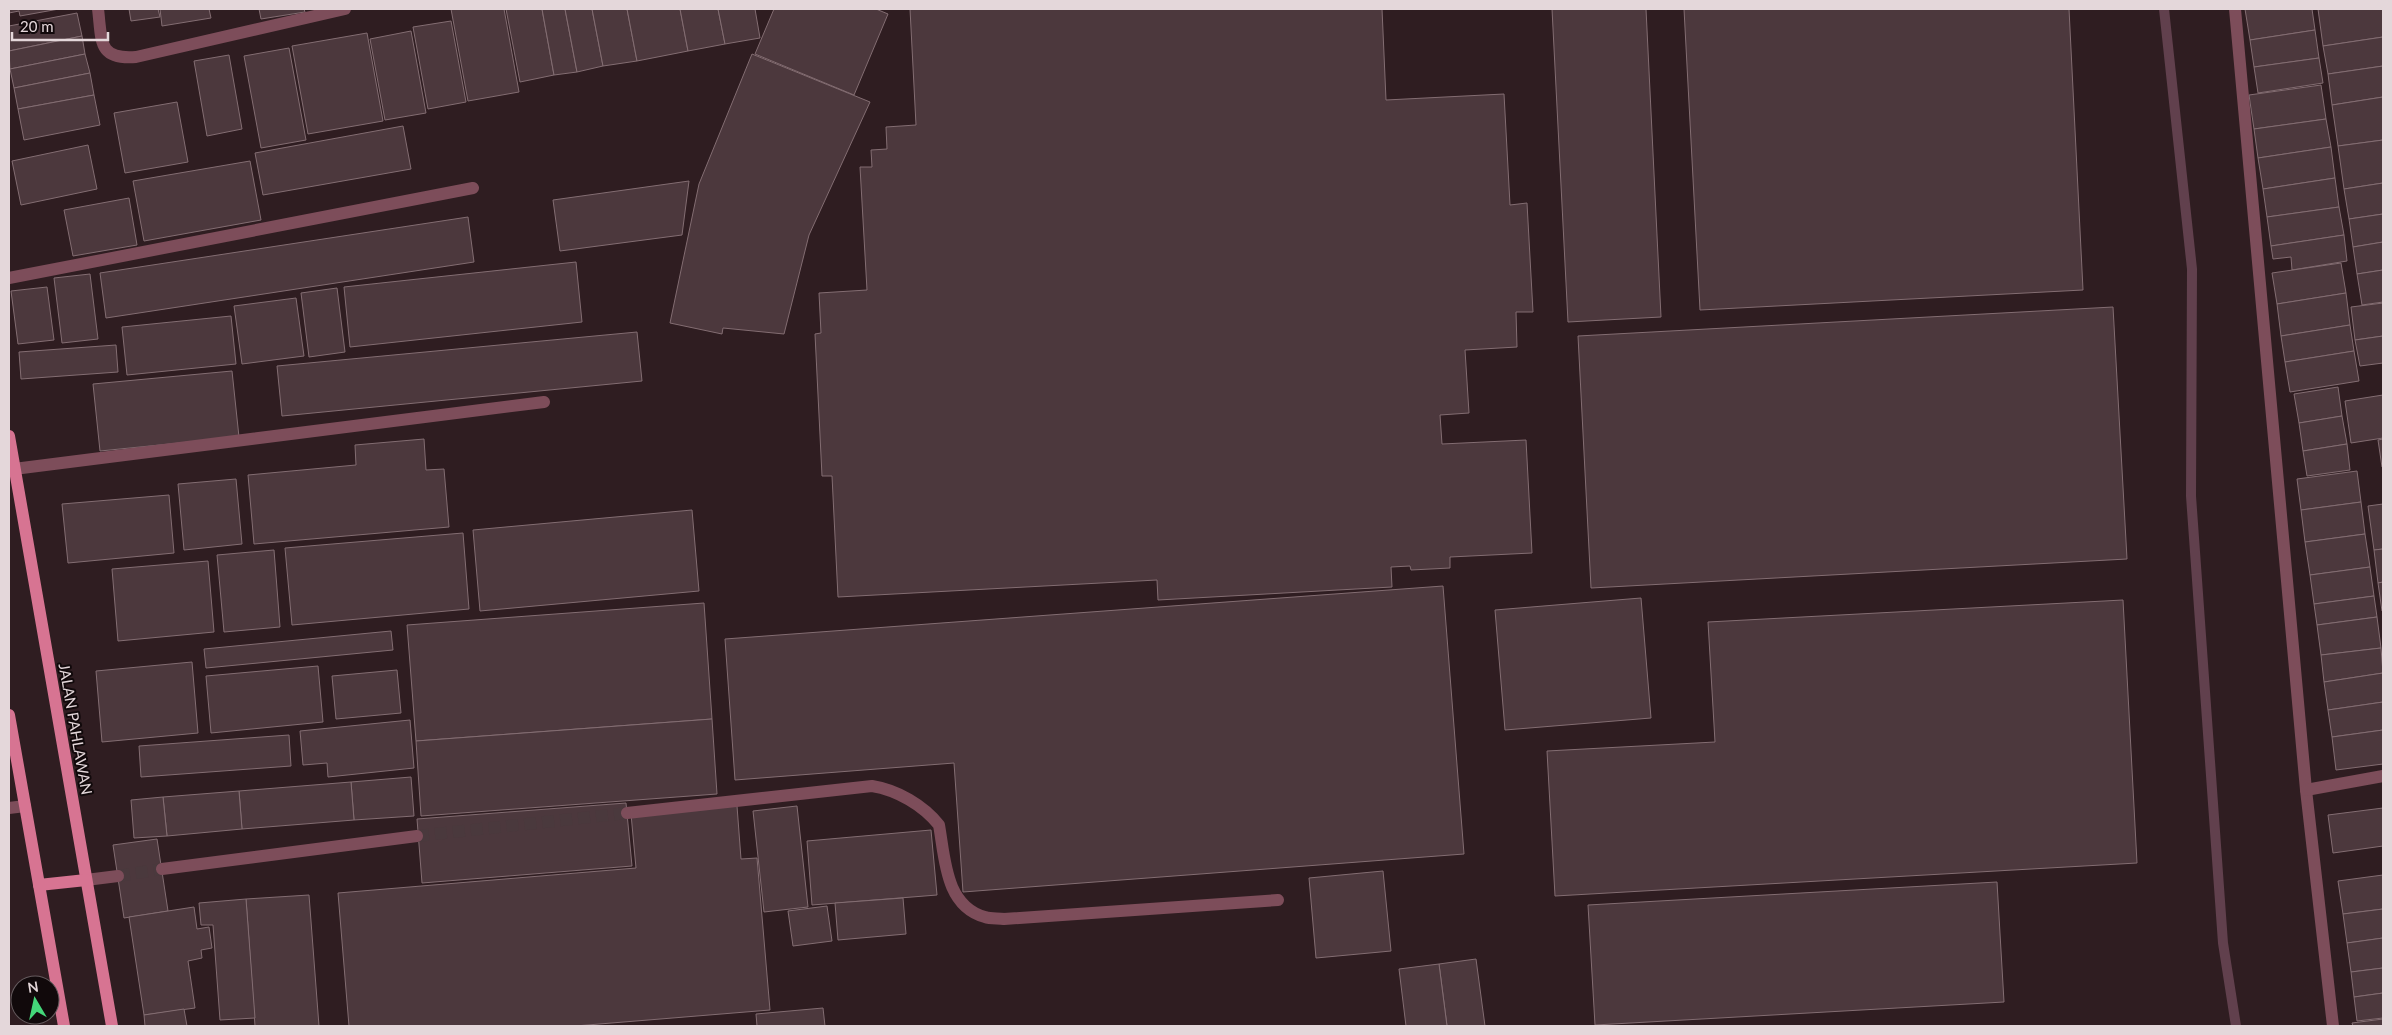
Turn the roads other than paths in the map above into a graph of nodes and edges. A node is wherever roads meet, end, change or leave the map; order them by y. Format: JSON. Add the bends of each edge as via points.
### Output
{"nodes":[{"id":1,"x":98,"y":9,"type":"edge"},
{"id":2,"x":344,"y":9,"type":"edge"},
{"id":3,"x":2235,"y":9,"type":"edge"},
{"id":4,"x":473,"y":188,"type":"dead end"},
{"id":5,"x":9,"y":278,"type":"edge"},
{"id":6,"x":544,"y":402,"type":"dead end"},
{"id":7,"x":9,"y":436,"type":"edge"},
{"id":8,"x":14,"y":469,"type":"junction"},
{"id":9,"x":9,"y":715,"type":"edge"},
{"id":10,"x":2383,"y":776,"type":"edge"},
{"id":11,"x":2306,"y":790,"type":"junction"},
{"id":12,"x":25,"y":806,"type":"junction"},
{"id":13,"x":9,"y":808,"type":"edge"},
{"id":14,"x":628,"y":813,"type":"tunnel mouth"},
{"id":15,"x":417,"y":836,"type":"tunnel mouth"},
{"id":16,"x":162,"y":869,"type":"tunnel mouth"},
{"id":17,"x":118,"y":876,"type":"tunnel mouth"},
{"id":18,"x":86,"y":880,"type":"junction"},
{"id":19,"x":39,"y":885,"type":"junction"},
{"id":20,"x":1278,"y":900,"type":"dead end"},
{"id":21,"x":64,"y":1026,"type":"edge"},
{"id":22,"x":112,"y":1026,"type":"edge"},
{"id":23,"x":2334,"y":1026,"type":"edge"}],
"edges":[{"from":1,"to":2,"type":"street","via":[[106,52],[119,58],[136,57]]},
{"from":3,"to":11,"type":"street"},
{"from":4,"to":5,"type":"street"},
{"from":6,"to":8,"type":"street"},
{"from":7,"to":8,"type":"main road","name":"JALAN PAHLAWAN"},
{"from":8,"to":18,"type":"main road","name":"JALAN PAHLAWAN"},
{"from":9,"to":12,"type":"main road"},
{"from":10,"to":11,"type":"street"},
{"from":11,"to":23,"type":"street"},
{"from":12,"to":13,"type":"street"},
{"from":12,"to":19,"type":"main road"},
{"from":14,"to":20,"type":"street","via":[[872,786],[886,788],[913,801],[933,817],[939,825],[953,894],[968,909],[985,917],[1004,919]]},
{"from":15,"to":16,"type":"street"},
{"from":17,"to":18,"type":"street"},
{"from":18,"to":19,"type":"main road"},
{"from":18,"to":22,"type":"main road","name":"JALAN PAHLAWAN"},
{"from":19,"to":21,"type":"main road"}]}
